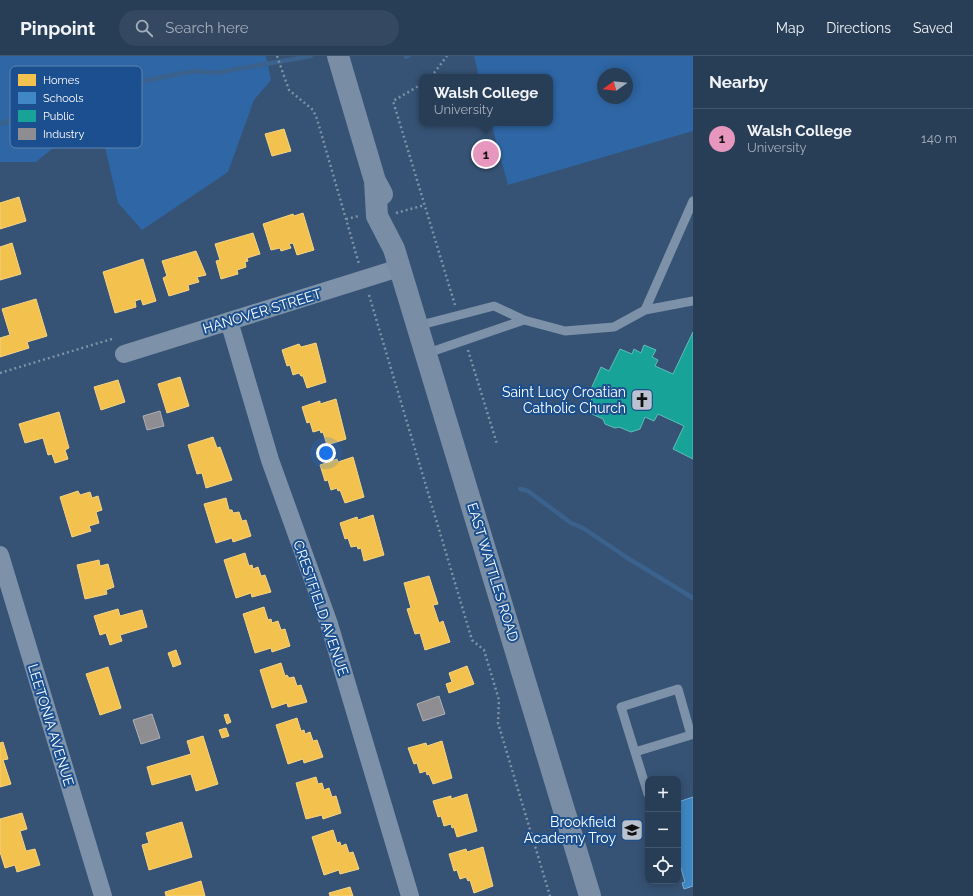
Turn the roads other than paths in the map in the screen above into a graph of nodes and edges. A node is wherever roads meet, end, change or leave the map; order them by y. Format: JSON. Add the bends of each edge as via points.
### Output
{"nodes":[{"id":1,"x":338,"y":56,"type":"edge"},
{"id":2,"x":693,"y":201,"type":"edge"},
{"id":3,"x":397,"y":259,"type":"junction"},
{"id":4,"x":693,"y":301,"type":"edge"},
{"id":5,"x":645,"y":310,"type":"junction"},
{"id":6,"x":524,"y":320,"type":"junction"},
{"id":7,"x":229,"y":321,"type":"junction"},
{"id":8,"x":417,"y":326,"type":"junction"},
{"id":9,"x":124,"y":354,"type":"dead end"},
{"id":10,"x":425,"y":354,"type":"junction"},
{"id":11,"x":0,"y":555,"type":"edge"},
{"id":12,"x":635,"y":752,"type":"junction"},
{"id":13,"x":645,"y":784,"type":"edge"},
{"id":14,"x":103,"y":896,"type":"edge"},
{"id":15,"x":410,"y":896,"type":"edge"},
{"id":16,"x":590,"y":896,"type":"edge"}],
"edges":[{"from":1,"to":3,"type":"main road","name":"EAST WATTLES ROAD","via":[[375,181],[393,213]]},
{"from":2,"to":5,"type":"lane"},
{"from":3,"to":7,"type":"street","name":"HANOVER STREET"},
{"from":3,"to":8,"type":"main road","name":"EAST WATTLES ROAD"},
{"from":4,"to":5,"type":"lane"},
{"from":5,"to":6,"type":"lane","via":[[614,327],[565,331]]},
{"from":6,"to":8,"type":"lane","via":[[494,306]]},
{"from":6,"to":10,"type":"lane"},
{"from":7,"to":9,"type":"street","name":"HANOVER STREET"},
{"from":7,"to":15,"type":"street","name":"CRESTFIELD AVENUE","via":[[270,460],[328,624]]},
{"from":8,"to":10,"type":"main road","name":"EAST WATTLES ROAD"},
{"from":10,"to":16,"type":"main road","name":"EAST WATTLES ROAD"},
{"from":11,"to":14,"type":"street","name":"LEETONIA AVENUE"},
{"from":12,"to":12,"type":"lane","via":[[621,707],[678,689],[691,735]]},
{"from":12,"to":13,"type":"lane"}]}
